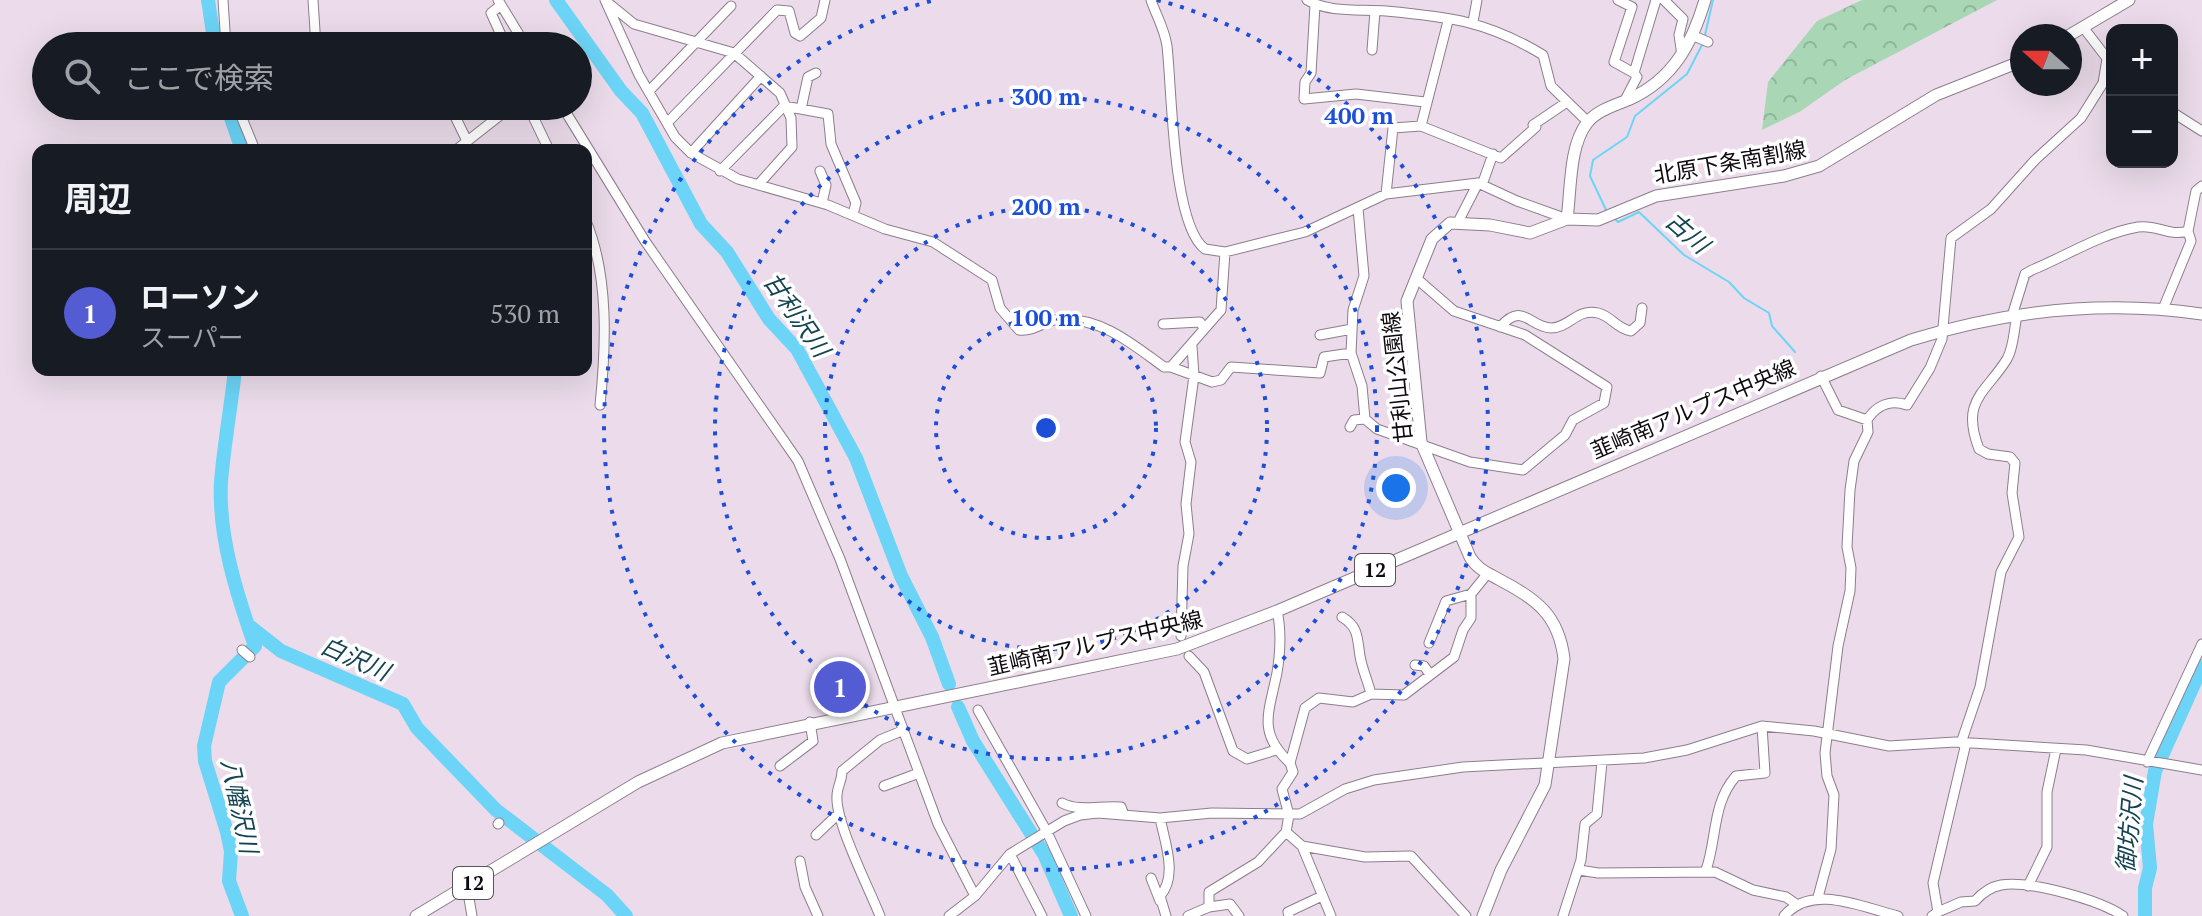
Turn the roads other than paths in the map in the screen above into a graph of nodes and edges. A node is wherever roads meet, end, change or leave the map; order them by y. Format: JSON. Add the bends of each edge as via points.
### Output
{"nodes":[{"id":1,"x":223,"y":0,"type":"edge"},
{"id":2,"x":313,"y":0,"type":"edge"},
{"id":3,"x":605,"y":0,"type":"edge"},
{"id":4,"x":825,"y":0,"type":"edge"},
{"id":5,"x":1151,"y":0,"type":"edge"},
{"id":6,"x":1384,"y":0,"type":"edge"},
{"id":7,"x":1477,"y":0,"type":"edge"},
{"id":8,"x":1656,"y":0,"type":"edge"},
{"id":9,"x":1664,"y":0,"type":"edge"},
{"id":10,"x":1705,"y":0,"type":"edge"},
{"id":11,"x":2129,"y":0,"type":"edge"},
{"id":12,"x":1311,"y":2,"type":"edge"},
{"id":13,"x":499,"y":3,"type":"edge"},
{"id":14,"x":1616,"y":3,"type":"edge"},
{"id":15,"x":731,"y":6,"type":"dead end"},
{"id":16,"x":1379,"y":11,"type":"junction"},
{"id":17,"x":1448,"y":21,"type":"junction"},
{"id":18,"x":1473,"y":22,"type":"junction"},
{"id":19,"x":634,"y":24,"type":"junction"},
{"id":20,"x":2083,"y":27,"type":"joint"},
{"id":21,"x":617,"y":28,"type":"junction"},
{"id":22,"x":225,"y":32,"type":"edge"},
{"id":23,"x":315,"y":32,"type":"edge"},
{"id":24,"x":500,"y":32,"type":"edge"},
{"id":25,"x":517,"y":32,"type":"edge"},
{"id":26,"x":697,"y":42,"type":"junction"},
{"id":27,"x":1372,"y":50,"type":"dead end"},
{"id":28,"x":734,"y":53,"type":"junction"},
{"id":29,"x":1682,"y":55,"type":"junction"},
{"id":30,"x":2106,"y":57,"type":"edge"},
{"id":31,"x":2010,"y":66,"type":"edge"},
{"id":32,"x":2106,"y":72,"type":"edge"},
{"id":33,"x":816,"y":73,"type":"dead end"},
{"id":34,"x":1634,"y":73,"type":"junction"},
{"id":35,"x":761,"y":76,"type":"junction"},
{"id":36,"x":649,"y":91,"type":"junction"},
{"id":37,"x":1425,"y":102,"type":"junction"},
{"id":38,"x":1567,"y":102,"type":"junction"},
{"id":39,"x":1624,"y":102,"type":"junction"},
{"id":40,"x":784,"y":106,"type":"junction"},
{"id":41,"x":801,"y":109,"type":"junction"},
{"id":42,"x":2178,"y":116,"type":"edge"},
{"id":43,"x":243,"y":120,"type":"edge"},
{"id":44,"x":457,"y":120,"type":"edge"},
{"id":45,"x":494,"y":120,"type":"edge"},
{"id":46,"x":535,"y":120,"type":"edge"},
{"id":47,"x":571,"y":120,"type":"edge"},
{"id":48,"x":1588,"y":122,"type":"junction"},
{"id":49,"x":667,"y":123,"type":"junction"},
{"id":50,"x":1421,"y":126,"type":"junction"},
{"id":51,"x":2202,"y":131,"type":"edge"},
{"id":52,"x":467,"y":141,"type":"junction"},
{"id":53,"x":253,"y":144,"type":"edge"},
{"id":54,"x":463,"y":144,"type":"edge"},
{"id":55,"x":546,"y":144,"type":"edge"},
{"id":56,"x":585,"y":144,"type":"edge"},
{"id":57,"x":691,"y":153,"type":"junction"},
{"id":58,"x":1493,"y":154,"type":"junction"},
{"id":59,"x":592,"y":155,"type":"edge"},
{"id":60,"x":720,"y":171,"type":"junction"},
{"id":61,"x":820,"y":171,"type":"dead end"},
{"id":62,"x":1480,"y":182,"type":"junction"},
{"id":63,"x":758,"y":185,"type":"junction"},
{"id":64,"x":2202,"y":186,"type":"edge"},
{"id":65,"x":1386,"y":194,"type":"junction"},
{"id":66,"x":825,"y":204,"type":"junction"},
{"id":67,"x":1358,"y":208,"type":"junction"},
{"id":68,"x":853,"y":214,"type":"junction"},
{"id":69,"x":1567,"y":219,"type":"junction"},
{"id":70,"x":1458,"y":222,"type":"junction"},
{"id":71,"x":2188,"y":231,"type":"junction"},
{"id":72,"x":592,"y":247,"type":"edge"},
{"id":73,"x":1225,"y":252,"type":"junction"},
{"id":74,"x":1416,"y":278,"type":"junction"},
{"id":75,"x":1642,"y":308,"type":"dead end"},
{"id":76,"x":2163,"y":309,"type":"junction"},
{"id":77,"x":2202,"y":314,"type":"edge"},
{"id":78,"x":2014,"y":316,"type":"junction"},
{"id":79,"x":1163,"y":324,"type":"dead end"},
{"id":80,"x":1500,"y":327,"type":"junction"},
{"id":81,"x":1204,"y":328,"type":"junction"},
{"id":82,"x":1352,"y":329,"type":"junction"},
{"id":83,"x":1943,"y":330,"type":"junction"},
{"id":84,"x":1320,"y":335,"type":"dead end"},
{"id":85,"x":1192,"y":346,"type":"junction"},
{"id":86,"x":1351,"y":353,"type":"junction"},
{"id":87,"x":1171,"y":367,"type":"junction"},
{"id":88,"x":1194,"y":376,"type":"junction"},
{"id":89,"x":1821,"y":376,"type":"junction"},
{"id":90,"x":600,"y":405,"type":"dead end"},
{"id":91,"x":1365,"y":419,"type":"junction"},
{"id":92,"x":1867,"y":420,"type":"junction"},
{"id":93,"x":1350,"y":427,"type":"dead end"},
{"id":94,"x":1421,"y":442,"type":"junction"},
{"id":95,"x":1460,"y":533,"type":"junction"},
{"id":96,"x":1488,"y":573,"type":"junction"},
{"id":97,"x":1471,"y":594,"type":"junction"},
{"id":98,"x":1277,"y":611,"type":"junction"},
{"id":99,"x":1342,"y":617,"type":"dead end"},
{"id":100,"x":1181,"y":636,"type":"dead end"},
{"id":101,"x":1429,"y":643,"type":"dead end"},
{"id":102,"x":2201,"y":651,"type":"edge"},
{"id":103,"x":1189,"y":656,"type":"dead end"},
{"id":104,"x":1415,"y":665,"type":"dead end"},
{"id":105,"x":1429,"y":673,"type":"junction"},
{"id":106,"x":1371,"y":694,"type":"junction"},
{"id":107,"x":895,"y":705,"type":"junction"},
{"id":108,"x":978,"y":710,"type":"dead end"},
{"id":109,"x":810,"y":722,"type":"junction"},
{"id":110,"x":1762,"y":726,"type":"junction"},
{"id":111,"x":904,"y":730,"type":"junction"},
{"id":112,"x":1828,"y":734,"type":"junction"},
{"id":113,"x":1963,"y":743,"type":"junction"},
{"id":114,"x":2056,"y":749,"type":"junction"},
{"id":115,"x":1276,"y":750,"type":"junction"},
{"id":116,"x":1550,"y":762,"type":"junction"},
{"id":117,"x":1602,"y":762,"type":"junction"},
{"id":118,"x":2147,"y":762,"type":"junction"},
{"id":119,"x":1290,"y":763,"type":"junction"},
{"id":120,"x":780,"y":766,"type":"dead end"},
{"id":121,"x":2202,"y":770,"type":"edge"},
{"id":122,"x":919,"y":773,"type":"junction"},
{"id":123,"x":884,"y":786,"type":"dead end"},
{"id":124,"x":1062,"y":803,"type":"dead end"},
{"id":125,"x":1124,"y":815,"type":"junction"},
{"id":126,"x":1289,"y":815,"type":"junction"},
{"id":127,"x":1160,"y":818,"type":"junction"},
{"id":128,"x":841,"y":819,"type":"junction"},
{"id":129,"x":1047,"y":832,"type":"junction"},
{"id":130,"x":1286,"y":832,"type":"junction"},
{"id":131,"x":816,"y":835,"type":"dead end"},
{"id":132,"x":1302,"y":846,"type":"junction"},
{"id":133,"x":1010,"y":854,"type":"junction"},
{"id":134,"x":800,"y":861,"type":"dead end"},
{"id":135,"x":1579,"y":870,"type":"junction"},
{"id":136,"x":1706,"y":870,"type":"junction"},
{"id":137,"x":1151,"y":878,"type":"dead end"},
{"id":138,"x":2028,"y":886,"type":"junction"},
{"id":139,"x":467,"y":887,"type":"junction"},
{"id":140,"x":975,"y":896,"type":"junction"},
{"id":141,"x":1322,"y":896,"type":"junction"},
{"id":142,"x":1818,"y":897,"type":"junction"},
{"id":143,"x":1160,"y":902,"type":"junction"},
{"id":144,"x":1796,"y":904,"type":"junction"},
{"id":145,"x":1209,"y":907,"type":"junction"},
{"id":146,"x":1935,"y":914,"type":"edge"},
{"id":147,"x":416,"y":916,"type":"edge"},
{"id":148,"x":472,"y":916,"type":"edge"},
{"id":149,"x":818,"y":916,"type":"edge"},
{"id":150,"x":880,"y":916,"type":"edge"},
{"id":151,"x":949,"y":916,"type":"edge"},
{"id":152,"x":1042,"y":916,"type":"edge"},
{"id":153,"x":1086,"y":916,"type":"edge"},
{"id":154,"x":1166,"y":916,"type":"edge"},
{"id":155,"x":1188,"y":916,"type":"edge"},
{"id":156,"x":1239,"y":916,"type":"edge"},
{"id":157,"x":1289,"y":916,"type":"edge"},
{"id":158,"x":1331,"y":916,"type":"edge"},
{"id":159,"x":1466,"y":916,"type":"edge"},
{"id":160,"x":1483,"y":916,"type":"edge"},
{"id":161,"x":1563,"y":916,"type":"edge"},
{"id":162,"x":1784,"y":916,"type":"edge"},
{"id":163,"x":1898,"y":916,"type":"edge"},
{"id":164,"x":2123,"y":916,"type":"edge"}],
"edges":[{"from":1,"to":22,"type":"street"},
{"from":2,"to":23,"type":"street"},
{"from":3,"to":19,"type":"street"},
{"from":3,"to":21,"type":"street"},
{"from":4,"to":28,"type":"street","via":[[821,18],[807,33],[795,33],[792,16],[783,8]]},
{"from":5,"to":73,"type":"street","via":[[1167,44],[1176,167],[1194,237],[1205,249]]},
{"from":6,"to":16,"type":"street"},
{"from":7,"to":18,"type":"street"},
{"from":8,"to":34,"type":"street"},
{"from":9,"to":29,"type":"street","via":[[1683,19]]},
{"from":10,"to":29,"type":"main road","via":[[1700,38]]},
{"from":11,"to":20,"type":"main road"},
{"from":12,"to":16,"type":"street"},
{"from":12,"to":37,"type":"street","via":[[1311,73],[1304,99],[1356,94]]},
{"from":13,"to":24,"type":"street","via":[[491,13]]},
{"from":13,"to":25,"type":"street"},
{"from":14,"to":34,"type":"street","via":[[1632,7],[1614,62]]},
{"from":15,"to":26,"type":"street"},
{"from":16,"to":17,"type":"street"},
{"from":16,"to":27,"type":"street"},
{"from":17,"to":18,"type":"street"},
{"from":17,"to":37,"type":"street"},
{"from":18,"to":38,"type":"street","via":[[1543,55],[1547,79]]},
{"from":19,"to":21,"type":"street"},
{"from":19,"to":26,"type":"street"},
{"from":20,"to":30,"type":"street"},
{"from":21,"to":36,"type":"street"},
{"from":26,"to":28,"type":"street"},
{"from":26,"to":36,"type":"street"},
{"from":28,"to":35,"type":"street"},
{"from":28,"to":49,"type":"street"},
{"from":29,"to":39,"type":"main road","via":[[1657,83]]},
{"from":31,"to":69,"type":"main road","name":"北原下条南割線","via":[[1936,95],[1819,166],[1656,196],[1598,220]]},
{"from":32,"to":83,"type":"street","via":[[2081,118],[1991,209],[1949,241]]},
{"from":33,"to":41,"type":"street","via":[[808,77]]},
{"from":34,"to":39,"type":"street","via":[[1637,77]]},
{"from":35,"to":40,"type":"street","via":[[780,93]]},
{"from":35,"to":57,"type":"street"},
{"from":36,"to":49,"type":"street"},
{"from":37,"to":50,"type":"street"},
{"from":38,"to":48,"type":"street"},
{"from":38,"to":58,"type":"street","via":[[1501,158]]},
{"from":39,"to":48,"type":"main road"},
{"from":40,"to":41,"type":"street"},
{"from":40,"to":60,"type":"street"},
{"from":40,"to":63,"type":"street","via":[[791,118],[792,147]]},
{"from":41,"to":68,"type":"street","via":[[828,114],[831,144],[856,203]]},
{"from":42,"to":51,"type":"street"},
{"from":43,"to":53,"type":"street"},
{"from":44,"to":52,"type":"street"},
{"from":45,"to":52,"type":"street"},
{"from":46,"to":55,"type":"street"},
{"from":47,"to":56,"type":"street"},
{"from":48,"to":69,"type":"main road","via":[[1577,148]]},
{"from":49,"to":57,"type":"street"},
{"from":50,"to":58,"type":"street"},
{"from":50,"to":65,"type":"street","via":[[1393,128]]},
{"from":52,"to":54,"type":"street"},
{"from":57,"to":60,"type":"street"},
{"from":58,"to":62,"type":"street"},
{"from":59,"to":107,"type":"street","via":[[645,241],[798,461]]},
{"from":60,"to":63,"type":"street"},
{"from":61,"to":66,"type":"street"},
{"from":62,"to":65,"type":"street"},
{"from":62,"to":69,"type":"street"},
{"from":62,"to":70,"type":"street"},
{"from":63,"to":66,"type":"street"},
{"from":64,"to":71,"type":"street","via":[[2196,191]]},
{"from":65,"to":67,"type":"street"},
{"from":66,"to":68,"type":"street"},
{"from":67,"to":73,"type":"street","via":[[1305,232]]},
{"from":67,"to":82,"type":"street","via":[[1364,276]]},
{"from":68,"to":87,"type":"street","via":[[933,242],[992,280],[1000,308],[1019,330],[1062,319],[1112,330]]},
{"from":69,"to":70,"type":"main road","via":[[1530,233]]},
{"from":70,"to":74,"type":"main road","name":"甘利山公園線","via":[[1432,239]]},
{"from":71,"to":76,"type":"street","via":[[2186,260]]},
{"from":71,"to":78,"type":"street","via":[[2174,234],[2138,227],[2032,270],[2025,274]]},
{"from":72,"to":90,"type":"street","via":[[602,291]]},
{"from":73,"to":81,"type":"street","via":[[1221,310]]},
{"from":74,"to":80,"type":"street","via":[[1454,311]]},
{"from":74,"to":94,"type":"main road","name":"甘利山公園線","via":[[1407,301]]},
{"from":75,"to":80,"type":"street","via":[[1640,323],[1631,331],[1590,312],[1557,327],[1517,315]]},
{"from":76,"to":77,"type":"main road","name":"韮崎南アルプス中央線","number":"12"},
{"from":76,"to":78,"type":"main road","name":"韮崎南アルプス中央線","number":"12"},
{"from":78,"to":83,"type":"main road","name":"韮崎南アルプス中央線","number":"12"},
{"from":78,"to":113,"type":"street","via":[[2010,351],[1977,396],[1973,423],[1979,449],[2015,463],[2012,493],[2019,537],[2001,572],[1980,687]]},
{"from":79,"to":81,"type":"street","via":[[1200,322]]},
{"from":80,"to":94,"type":"street","via":[[1525,335],[1607,387],[1604,403],[1573,420],[1565,435],[1523,470],[1470,462]]},
{"from":81,"to":85,"type":"street"},
{"from":82,"to":84,"type":"street"},
{"from":82,"to":86,"type":"street"},
{"from":83,"to":89,"type":"main road","name":"韮崎南アルプス中央線","number":"12"},
{"from":83,"to":92,"type":"street","via":[[1930,368],[1907,405],[1879,407]]},
{"from":85,"to":87,"type":"street"},
{"from":85,"to":88,"type":"street"},
{"from":86,"to":88,"type":"street","via":[[1324,357],[1320,373],[1231,367],[1221,380]]},
{"from":86,"to":91,"type":"street"},
{"from":87,"to":88,"type":"street"},
{"from":88,"to":100,"type":"street","via":[[1185,442],[1191,482]]},
{"from":89,"to":92,"type":"street","via":[[1838,410]]},
{"from":89,"to":95,"type":"main road","name":"韮崎南アルプス中央線","number":"12"},
{"from":91,"to":93,"type":"street","via":[[1354,420]]},
{"from":91,"to":94,"type":"street","via":[[1377,429]]},
{"from":92,"to":112,"type":"street","via":[[1868,432],[1852,475],[1850,591]]},
{"from":94,"to":95,"type":"main road","name":"甘利山公園線"},
{"from":95,"to":96,"type":"main road","name":"甘利山公園線","via":[[1474,565]]},
{"from":95,"to":98,"type":"main road","name":"韮崎南アルプス中央線","number":"12"},
{"from":96,"to":97,"type":"street"},
{"from":96,"to":116,"type":"main road","name":"甘利山公園線","via":[[1538,602],[1558,630],[1564,659]]},
{"from":97,"to":101,"type":"street","via":[[1446,601]]},
{"from":97,"to":105,"type":"street","via":[[1471,618],[1454,657]]},
{"from":98,"to":107,"type":"main road","name":"韮崎南アルプス中央線","number":"12","via":[[1177,649]]},
{"from":98,"to":115,"type":"street","via":[[1276,680],[1266,715]]},
{"from":99,"to":106,"type":"street","via":[[1352,623],[1360,640]]},
{"from":102,"to":118,"type":"street"},
{"from":103,"to":115,"type":"street","via":[[1204,672],[1233,751],[1247,759]]},
{"from":104,"to":105,"type":"street"},
{"from":105,"to":106,"type":"street","via":[[1404,695]]},
{"from":106,"to":119,"type":"street","via":[[1353,702],[1319,698],[1305,708]]},
{"from":107,"to":109,"type":"main road","name":"韮崎南アルプス中央線","number":"12"},
{"from":107,"to":111,"type":"street"},
{"from":108,"to":129,"type":"street"},
{"from":109,"to":120,"type":"street","via":[[813,741]]},
{"from":109,"to":139,"type":"main road","name":"韮崎南アルプス中央線","number":"12","via":[[722,743],[677,762]]},
{"from":110,"to":112,"type":"street"},
{"from":110,"to":117,"type":"street","via":[[1687,750]]},
{"from":110,"to":136,"type":"street","via":[[1765,773],[1736,776],[1728,785]]},
{"from":111,"to":122,"type":"street"},
{"from":111,"to":128,"type":"street","via":[[880,740],[842,771],[836,794]]},
{"from":112,"to":113,"type":"street","via":[[1889,746]]},
{"from":112,"to":142,"type":"street","via":[[1825,764],[1834,795],[1831,849]]},
{"from":113,"to":114,"type":"street"},
{"from":113,"to":146,"type":"street","via":[[1933,883]]},
{"from":114,"to":118,"type":"street"},
{"from":114,"to":138,"type":"street","via":[[2047,792],[2047,847]]},
{"from":115,"to":119,"type":"street"},
{"from":116,"to":117,"type":"street"},
{"from":116,"to":126,"type":"street","via":[[1374,780]]},
{"from":116,"to":160,"type":"main road","name":"甘利山公園線","via":[[1545,785]]},
{"from":117,"to":135,"type":"street","via":[[1597,814],[1585,824]]},
{"from":118,"to":121,"type":"street"},
{"from":119,"to":126,"type":"street","via":[[1293,772],[1282,789]]},
{"from":122,"to":123,"type":"street"},
{"from":122,"to":140,"type":"street"},
{"from":124,"to":125,"type":"street","via":[[1075,808],[1121,807]]},
{"from":125,"to":127,"type":"street"},
{"from":125,"to":129,"type":"street","via":[[1080,815]]},
{"from":126,"to":127,"type":"street"},
{"from":126,"to":130,"type":"street"},
{"from":127,"to":143,"type":"street","via":[[1169,882]]},
{"from":128,"to":131,"type":"street","via":[[828,821]]},
{"from":128,"to":150,"type":"street"},
{"from":129,"to":133,"type":"street"},
{"from":129,"to":153,"type":"street"},
{"from":130,"to":132,"type":"street"},
{"from":130,"to":145,"type":"street","via":[[1258,862],[1215,885]]},
{"from":132,"to":141,"type":"street"},
{"from":132,"to":159,"type":"street","via":[[1365,857],[1411,856]]},
{"from":133,"to":140,"type":"street"},
{"from":133,"to":152,"type":"street"},
{"from":134,"to":149,"type":"street"},
{"from":135,"to":136,"type":"street"},
{"from":135,"to":161,"type":"street"},
{"from":136,"to":144,"type":"street"},
{"from":137,"to":143,"type":"street"},
{"from":138,"to":146,"type":"street","via":[[1997,886],[1975,901]]},
{"from":138,"to":164,"type":"street"},
{"from":139,"to":147,"type":"main road","name":"韮崎南アルプス中央線","number":"12"},
{"from":139,"to":148,"type":"street"},
{"from":140,"to":151,"type":"street"},
{"from":141,"to":157,"type":"street"},
{"from":141,"to":158,"type":"street"},
{"from":142,"to":144,"type":"street"},
{"from":142,"to":163,"type":"street"},
{"from":143,"to":154,"type":"street"},
{"from":144,"to":162,"type":"street"},
{"from":145,"to":155,"type":"street"},
{"from":145,"to":156,"type":"street","via":[[1230,904]]}]}
